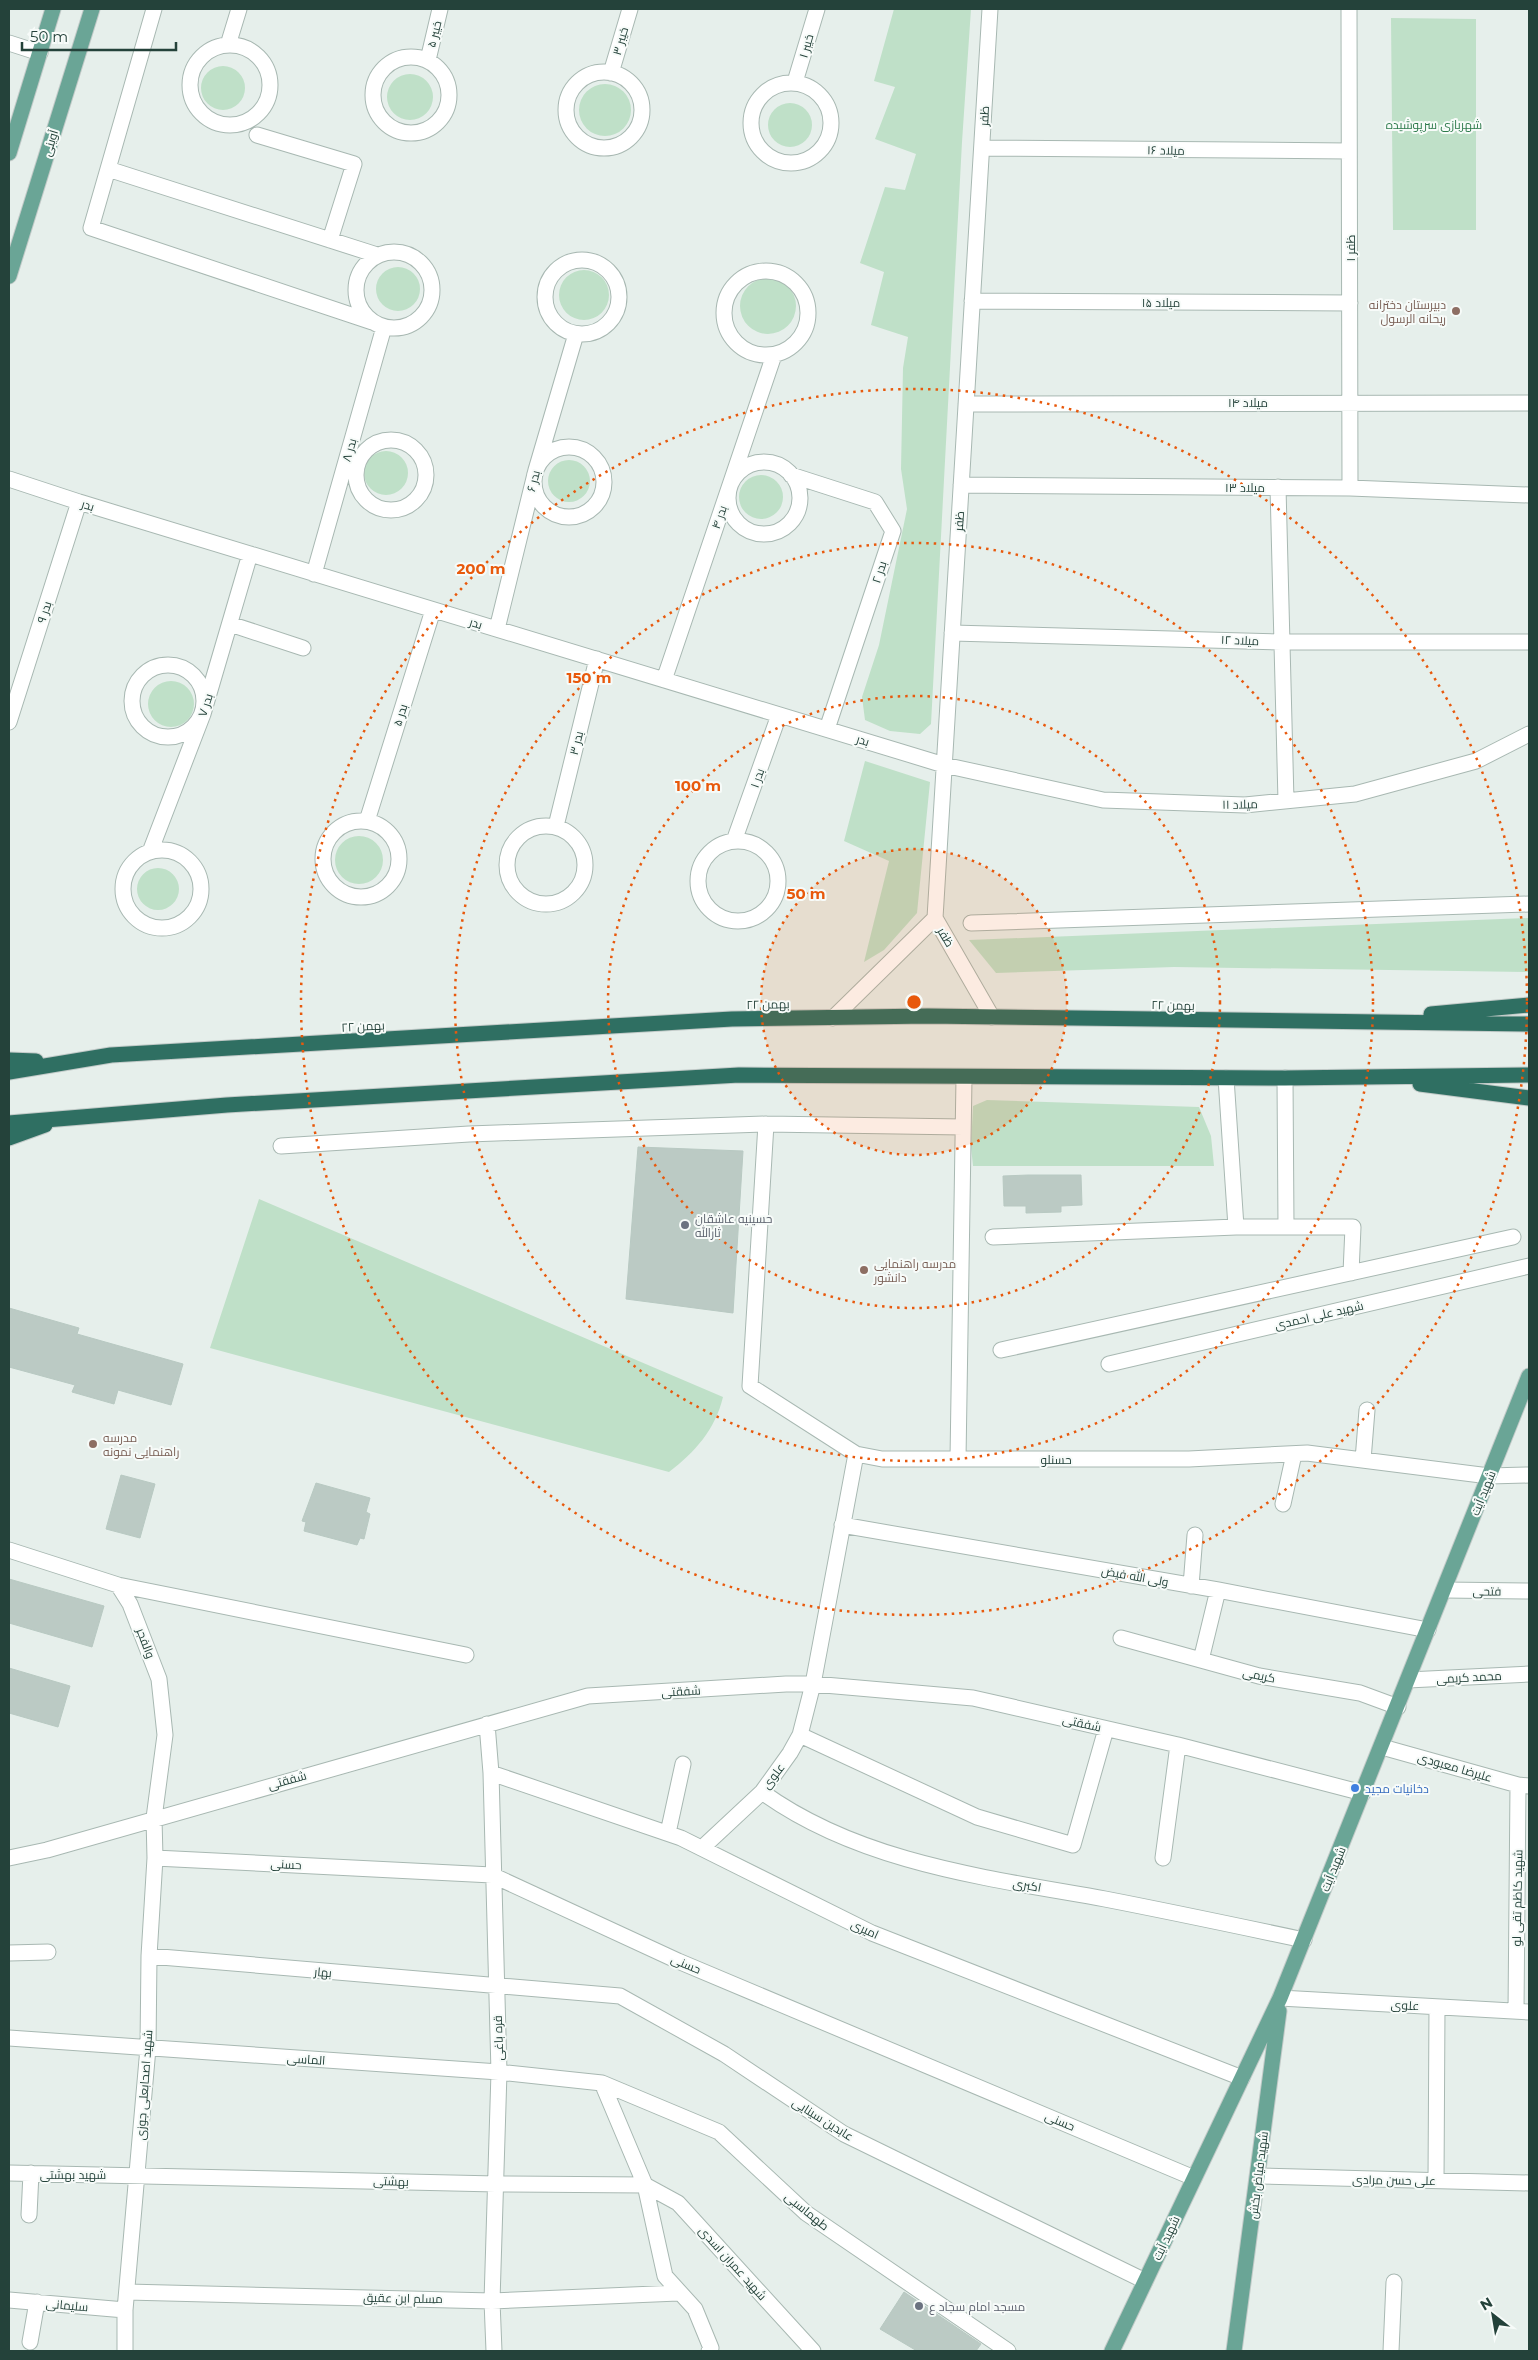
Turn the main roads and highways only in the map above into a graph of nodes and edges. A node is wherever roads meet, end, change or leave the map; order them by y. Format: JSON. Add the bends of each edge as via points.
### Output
{"nodes":[{"id":1,"x":53,"y":9,"type":"edge"},
{"id":2,"x":92,"y":9,"type":"edge"},
{"id":3,"x":9,"y":153,"type":"edge"},
{"id":4,"x":9,"y":276,"type":"edge"},
{"id":5,"x":1529,"y":1005,"type":"edge"},
{"id":6,"x":1356,"y":1022,"type":"junction"},
{"id":7,"x":1529,"y":1024,"type":"edge"},
{"id":8,"x":9,"y":1060,"type":"edge"},
{"id":9,"x":60,"y":1062,"type":"junction"},
{"id":10,"x":9,"y":1072,"type":"edge"},
{"id":11,"x":1529,"y":1075,"type":"edge"},
{"id":12,"x":1368,"y":1078,"type":"junction"},
{"id":13,"x":1529,"y":1098,"type":"edge"},
{"id":14,"x":65,"y":1118,"type":"junction"},
{"id":15,"x":9,"y":1122,"type":"edge"},
{"id":16,"x":9,"y":1138,"type":"edge"},
{"id":17,"x":1529,"y":1376,"type":"edge"},
{"id":18,"x":1280,"y":1998,"type":"junction"},
{"id":19,"x":1112,"y":2351,"type":"edge"},
{"id":20,"x":1234,"y":2351,"type":"edge"}],
"edges":[{"from":1,"to":3,"type":"main road"},
{"from":2,"to":4,"type":"main road","name":"آوینی"},
{"from":5,"to":6,"type":"highway"},
{"from":6,"to":7,"type":"highway","name":"۲۲ بهمن"},
{"from":6,"to":9,"type":"highway","name":"۲۲ بهمن","via":[[992,1017],[722,1020],[120,1054]]},
{"from":8,"to":9,"type":"highway"},
{"from":9,"to":10,"type":"highway","name":"۲۲ بهمن"},
{"from":11,"to":12,"type":"highway"},
{"from":12,"to":13,"type":"highway"},
{"from":12,"to":14,"type":"highway","via":[[739,1075],[237,1104]]},
{"from":14,"to":15,"type":"highway"},
{"from":14,"to":16,"type":"highway"},
{"from":17,"to":18,"type":"main road","name":"شهید آیت"},
{"from":18,"to":19,"type":"main road","name":"شهید آیت"},
{"from":18,"to":20,"type":"main road","name":"شهید فیاض بخش"}]}
